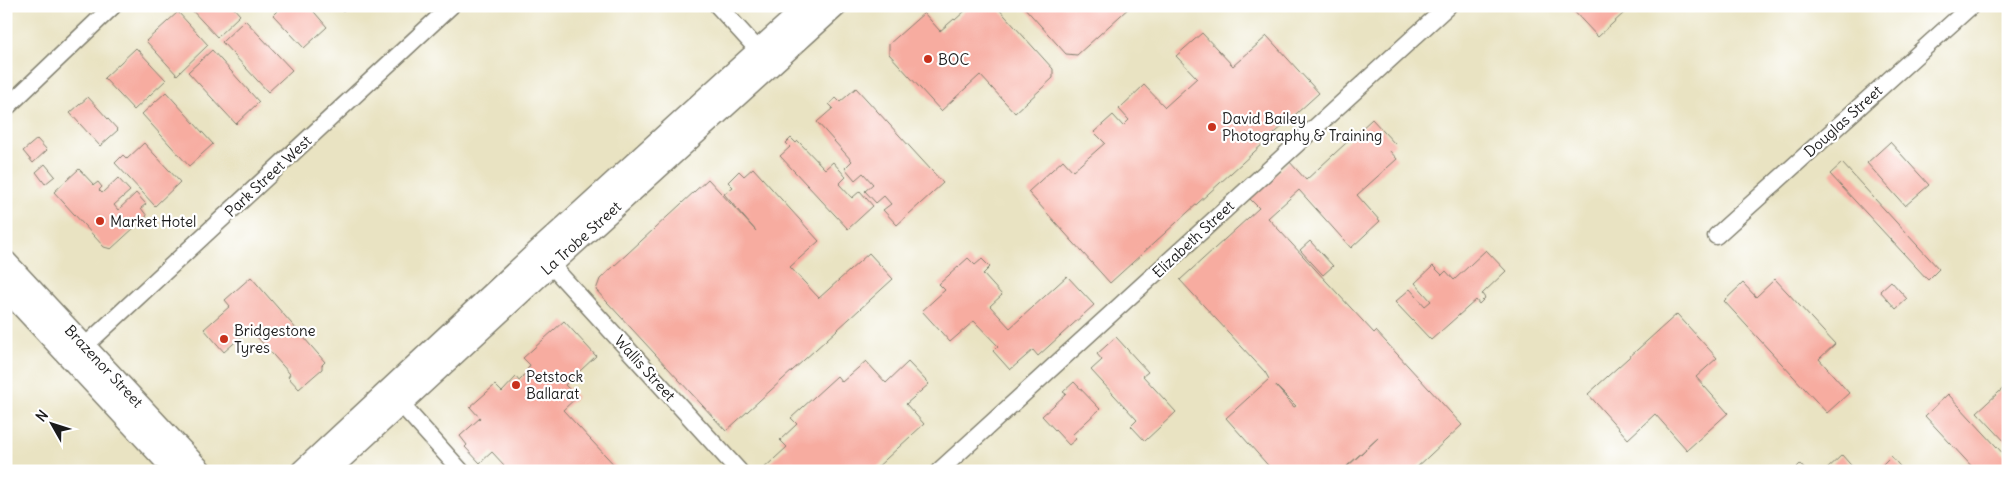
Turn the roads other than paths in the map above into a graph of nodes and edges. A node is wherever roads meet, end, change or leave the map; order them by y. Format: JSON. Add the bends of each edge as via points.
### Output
{"nodes":[{"id":1,"x":113,"y":6,"type":"edge"},
{"id":2,"x":451,"y":6,"type":"edge"},
{"id":3,"x":718,"y":6,"type":"edge"},
{"id":4,"x":808,"y":6,"type":"edge"},
{"id":5,"x":836,"y":6,"type":"edge"},
{"id":6,"x":1448,"y":6,"type":"edge"},
{"id":7,"x":1971,"y":6,"type":"edge"},
{"id":8,"x":765,"y":58,"type":"junction"},
{"id":9,"x":6,"y":108,"type":"edge"},
{"id":10,"x":1716,"y":236,"type":"dead end"},
{"id":11,"x":544,"y":258,"type":"junction"},
{"id":12,"x":6,"y":262,"type":"edge"},
{"id":13,"x":6,"y":289,"type":"edge"},
{"id":14,"x":78,"y":352,"type":"junction"},
{"id":15,"x":394,"y":397,"type":"junction"},
{"id":16,"x":174,"y":471,"type":"edge"},
{"id":17,"x":201,"y":471,"type":"edge"},
{"id":18,"x":302,"y":471,"type":"edge"},
{"id":19,"x":328,"y":471,"type":"edge"},
{"id":20,"x":461,"y":471,"type":"edge"},
{"id":21,"x":739,"y":471,"type":"edge"},
{"id":22,"x":939,"y":471,"type":"edge"}],
"edges":[{"from":1,"to":9,"type":"street"},
{"from":2,"to":14,"type":"street","name":"Park Street West"},
{"from":3,"to":8,"type":"street"},
{"from":4,"to":8,"type":"main road","name":"La Trobe Street"},
{"from":5,"to":8,"type":"main road","name":"La Trobe Street"},
{"from":6,"to":22,"type":"street","name":"Elizabeth Street"},
{"from":7,"to":10,"type":"street","name":"Douglas Street"},
{"from":8,"to":11,"type":"main road","name":"La Trobe Street"},
{"from":11,"to":15,"type":"main road","name":"La Trobe Street"},
{"from":11,"to":21,"type":"street","name":"Wallis Street"},
{"from":12,"to":14,"type":"main road","name":"Brazenor Street"},
{"from":13,"to":14,"type":"main road","name":"Brazenor Street"},
{"from":14,"to":16,"type":"main road","name":"Brazenor Street"},
{"from":14,"to":17,"type":"main road","name":"Brazenor Street"},
{"from":15,"to":18,"type":"main road","name":"La Trobe Street"},
{"from":15,"to":19,"type":"main road","name":"La Trobe Street"},
{"from":15,"to":20,"type":"street"}]}
